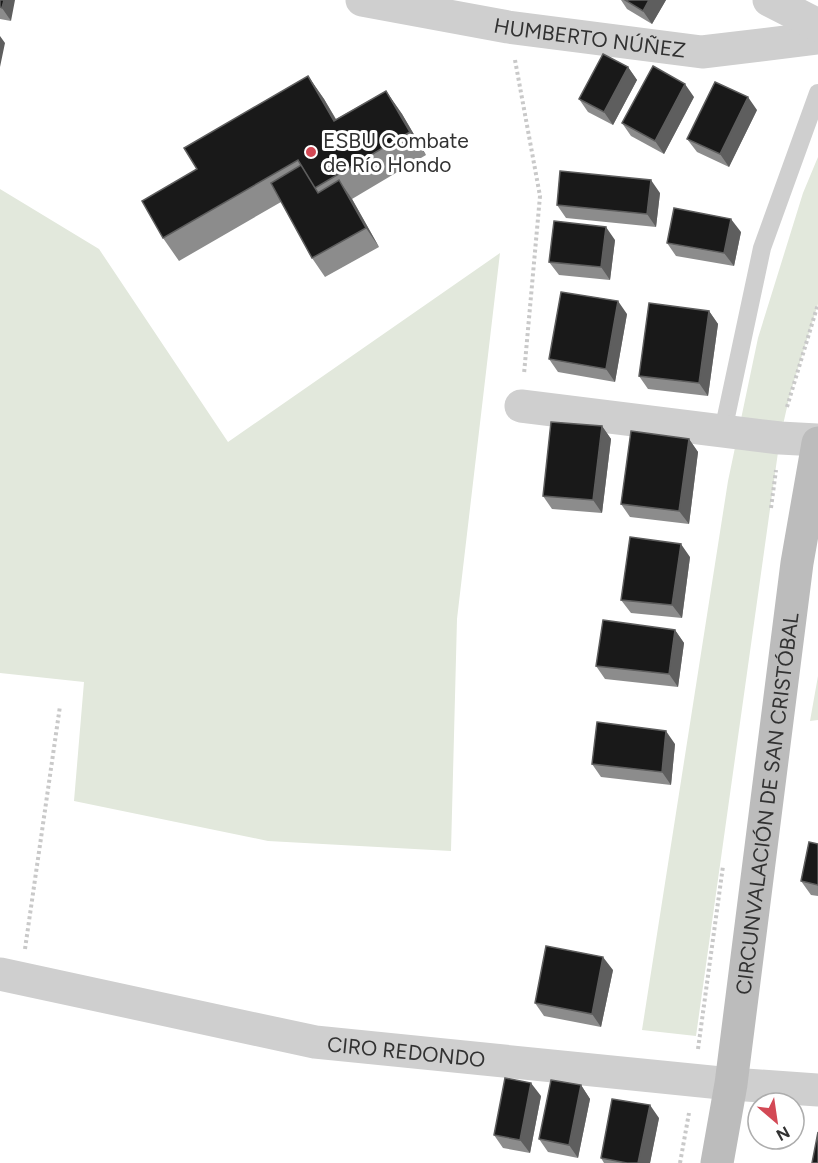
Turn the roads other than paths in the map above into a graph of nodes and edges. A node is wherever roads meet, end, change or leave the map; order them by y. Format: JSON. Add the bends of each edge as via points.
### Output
{"nodes":[{"id":1,"x":362,"y":0,"type":"edge"},
{"id":2,"x":769,"y":0,"type":"edge"},
{"id":3,"x":818,"y":25,"type":"edge"},
{"id":4,"x":818,"y":38,"type":"edge"},
{"id":5,"x":818,"y":93,"type":"edge"},
{"id":6,"x":521,"y":406,"type":"road end"},
{"id":7,"x":723,"y":431,"type":"junction"},
{"id":8,"x":818,"y":442,"type":"edge"},
{"id":9,"x":11,"y":976,"type":"edge"},
{"id":10,"x":731,"y":1084,"type":"junction"},
{"id":11,"x":818,"y":1090,"type":"edge"},
{"id":12,"x":717,"y":1163,"type":"edge"}],
"edges":[{"from":1,"to":4,"type":"street","name":"HUMBERTO NÚÑEZ","via":[[508,27],[702,52]]},
{"from":2,"to":3,"type":"street"},
{"from":5,"to":7,"type":"lane","via":[[762,248]]},
{"from":6,"to":7,"type":"street"},
{"from":7,"to":8,"type":"street"},
{"from":8,"to":10,"type":"main road","name":"CIRCUNVALACIÓN DE SAN CRISTÓBAL","via":[[797,563]]},
{"from":9,"to":10,"type":"street","name":"CIRO REDONDO","via":[[315,1042]]},
{"from":10,"to":11,"type":"street","name":"CIRO REDONDO"},
{"from":10,"to":12,"type":"main road","name":"CIRCUNVALACIÓN DE SAN CRISTÓBAL"}]}
